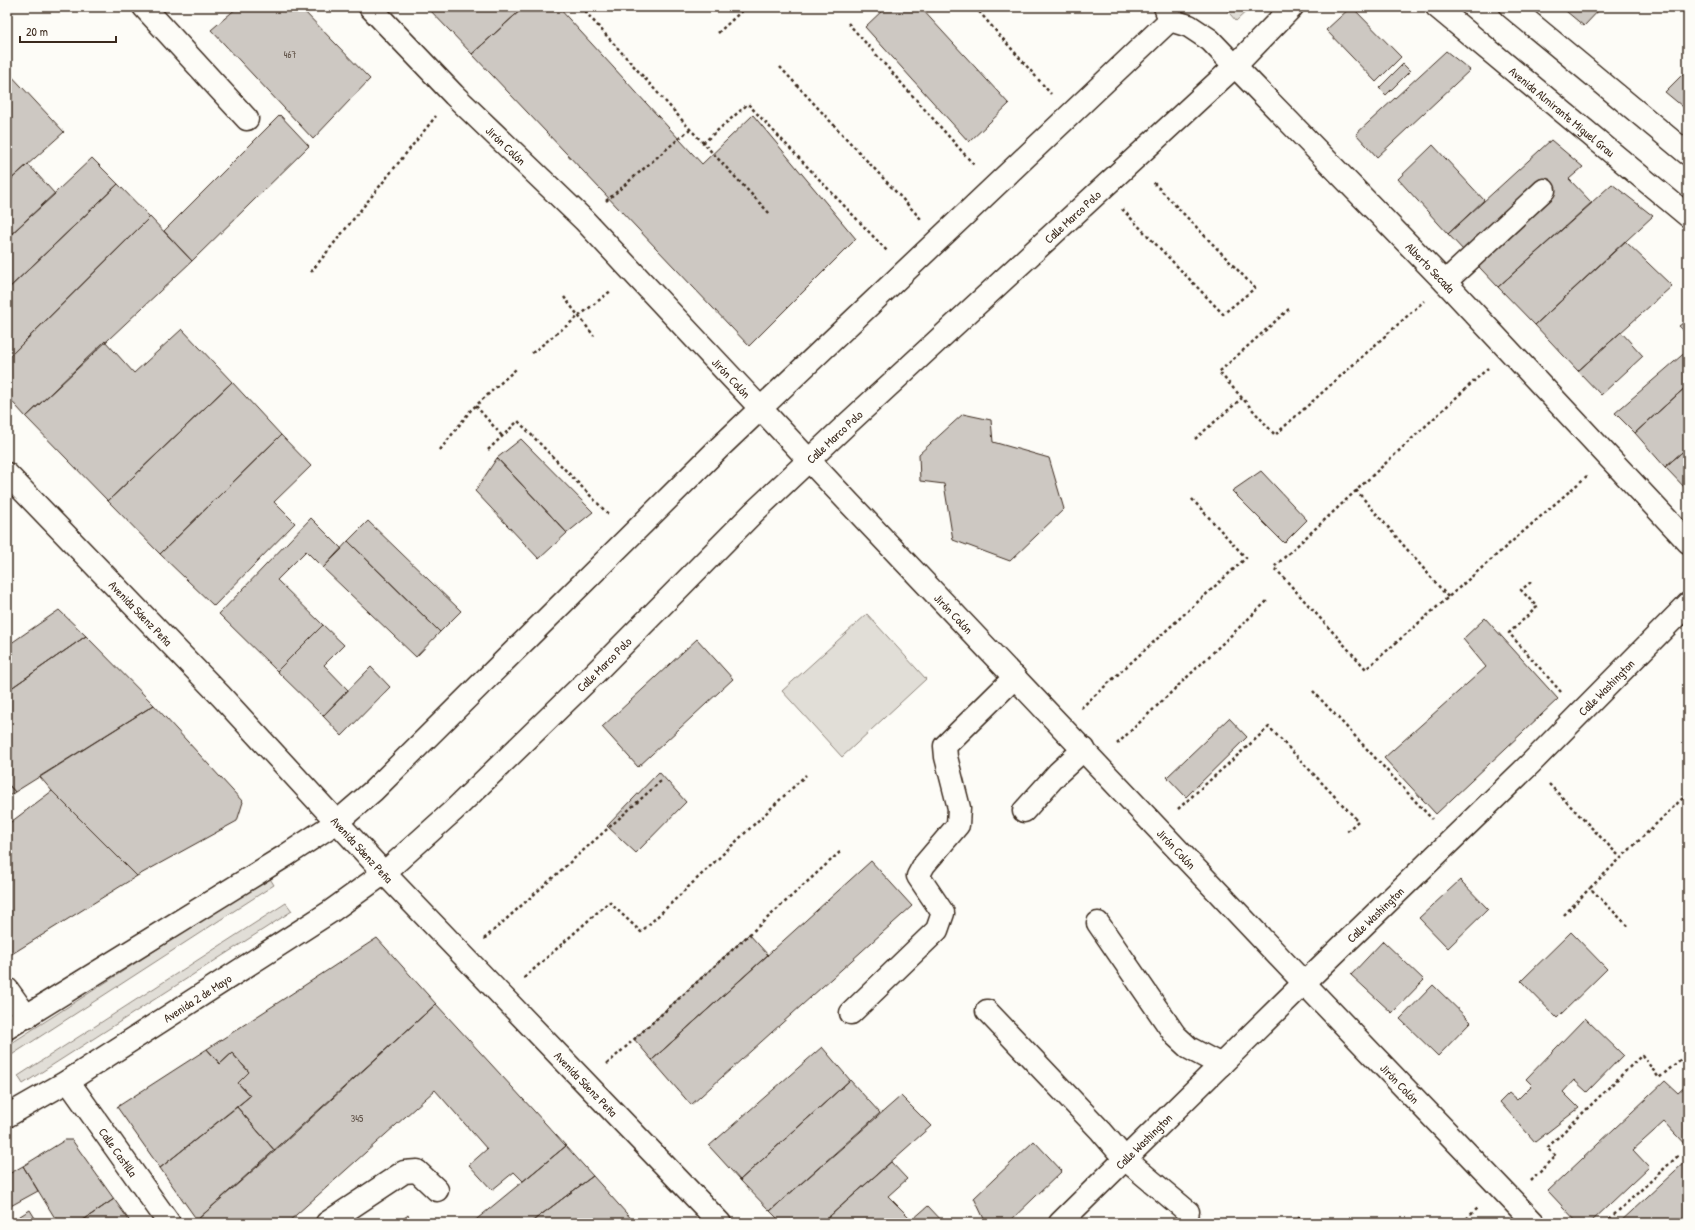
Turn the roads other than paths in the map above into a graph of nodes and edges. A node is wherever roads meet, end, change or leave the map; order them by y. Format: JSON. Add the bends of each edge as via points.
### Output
{"nodes":[{"id":1,"x":144,"y":7,"type":"edge"},
{"id":2,"x":370,"y":7,"type":"edge"},
{"id":3,"x":1292,"y":7,"type":"edge"},
{"id":4,"x":1437,"y":7,"type":"edge"},
{"id":5,"x":1511,"y":7,"type":"edge"},
{"id":6,"x":1167,"y":14,"type":"edge"},
{"id":7,"x":1235,"y":66,"type":"junction"},
{"id":8,"x":247,"y":119,"type":"dead end"},
{"id":9,"x":1688,"y":154,"type":"edge"},
{"id":10,"x":1544,"y":190,"type":"dead end"},
{"id":11,"x":1688,"y":216,"type":"edge"},
{"id":12,"x":1445,"y":282,"type":"junction"},
{"id":13,"x":760,"y":408,"type":"junction"},
{"id":14,"x":809,"y":460,"type":"junction"},
{"id":15,"x":7,"y":474,"type":"edge"},
{"id":16,"x":1688,"y":542,"type":"edge"},
{"id":17,"x":1688,"y":604,"type":"edge"},
{"id":18,"x":1015,"y":677,"type":"junction"},
{"id":19,"x":1090,"y":756,"type":"junction"},
{"id":20,"x":1024,"y":811,"type":"dead end"},
{"id":21,"x":337,"y":822,"type":"junction"},
{"id":22,"x":384,"y":872,"type":"junction"},
{"id":23,"x":1098,"y":923,"type":"dead end"},
{"id":24,"x":1304,"y":983,"type":"junction"},
{"id":25,"x":7,"y":989,"type":"edge"},
{"id":26,"x":987,"y":1011,"type":"dead end"},
{"id":27,"x":851,"y":1013,"type":"dead end"},
{"id":28,"x":27,"y":1017,"type":"junction"},
{"id":29,"x":7,"y":1028,"type":"edge"},
{"id":30,"x":1221,"y":1066,"type":"junction"},
{"id":31,"x":68,"y":1081,"type":"junction"},
{"id":32,"x":7,"y":1116,"type":"edge"},
{"id":33,"x":1125,"y":1159,"type":"junction"},
{"id":34,"x":436,"y":1190,"type":"dead end"},
{"id":35,"x":1188,"y":1212,"type":"dead end"},
{"id":36,"x":169,"y":1223,"type":"edge"},
{"id":37,"x":327,"y":1223,"type":"edge"},
{"id":38,"x":720,"y":1223,"type":"edge"},
{"id":39,"x":1060,"y":1223,"type":"edge"},
{"id":40,"x":1534,"y":1223,"type":"edge"}],
"edges":[{"from":1,"to":8,"type":"street"},
{"from":2,"to":13,"type":"street","name":"Jirón Colón","via":[[454,95],[584,220]]},
{"from":3,"to":7,"type":"street","name":"Calle Marco Polo"},
{"from":4,"to":11,"type":"street","name":"Avenida Almirante Miguel Grau"},
{"from":5,"to":9,"type":"street"},
{"from":6,"to":7,"type":"street","name":"Alberto Secada","via":[[1210,40]]},
{"from":6,"to":13,"type":"street","via":[[1070,115]]},
{"from":7,"to":12,"type":"street","name":"Alberto Secada"},
{"from":7,"to":14,"type":"street","name":"Calle Marco Polo"},
{"from":10,"to":12,"type":"street"},
{"from":12,"to":16,"type":"street","name":"Alberto Secada"},
{"from":13,"to":14,"type":"street","name":"Jirón Colón"},
{"from":13,"to":21,"type":"street","via":[[372,791]]},
{"from":14,"to":18,"type":"street","name":"Jirón Colón"},
{"from":14,"to":22,"type":"street","name":"Calle Marco Polo","via":[[453,811]]},
{"from":15,"to":21,"type":"street","name":"Avenida Sáenz Peña","via":[[221,696]]},
{"from":17,"to":24,"type":"street","name":"Calle Washington","via":[[1530,764]]},
{"from":18,"to":19,"type":"street","name":"Jirón Colón"},
{"from":18,"to":27,"type":"street","via":[[945,746],[959,808],[958,825],[924,865],[918,876],[942,913],[937,930]]},
{"from":19,"to":20,"type":"street","via":[[1058,773]]},
{"from":19,"to":24,"type":"street","name":"Jirón Colón"},
{"from":21,"to":22,"type":"street","name":"Avenida Sáenz Peña"},
{"from":21,"to":28,"type":"street"},
{"from":22,"to":31,"type":"street","name":"Avenida 2 de Mayo","via":[[330,912]]},
{"from":22,"to":38,"type":"street","name":"Avenida Sáenz Peña"},
{"from":23,"to":30,"type":"street","via":[[1175,1035],[1189,1048]]},
{"from":24,"to":30,"type":"street","name":"Calle Washington"},
{"from":24,"to":40,"type":"street","name":"Jirón Colón"},
{"from":25,"to":28,"type":"street"},
{"from":26,"to":33,"type":"street"},
{"from":28,"to":29,"type":"street"},
{"from":30,"to":33,"type":"street","name":"Calle Washington"},
{"from":31,"to":32,"type":"street","name":"Avenida 2 de Mayo"},
{"from":31,"to":36,"type":"street","name":"Calle Castilla"},
{"from":33,"to":35,"type":"street"},
{"from":33,"to":39,"type":"street","name":"Calle Washington"},
{"from":34,"to":37,"type":"street","via":[[416,1171],[404,1172]]}]}
